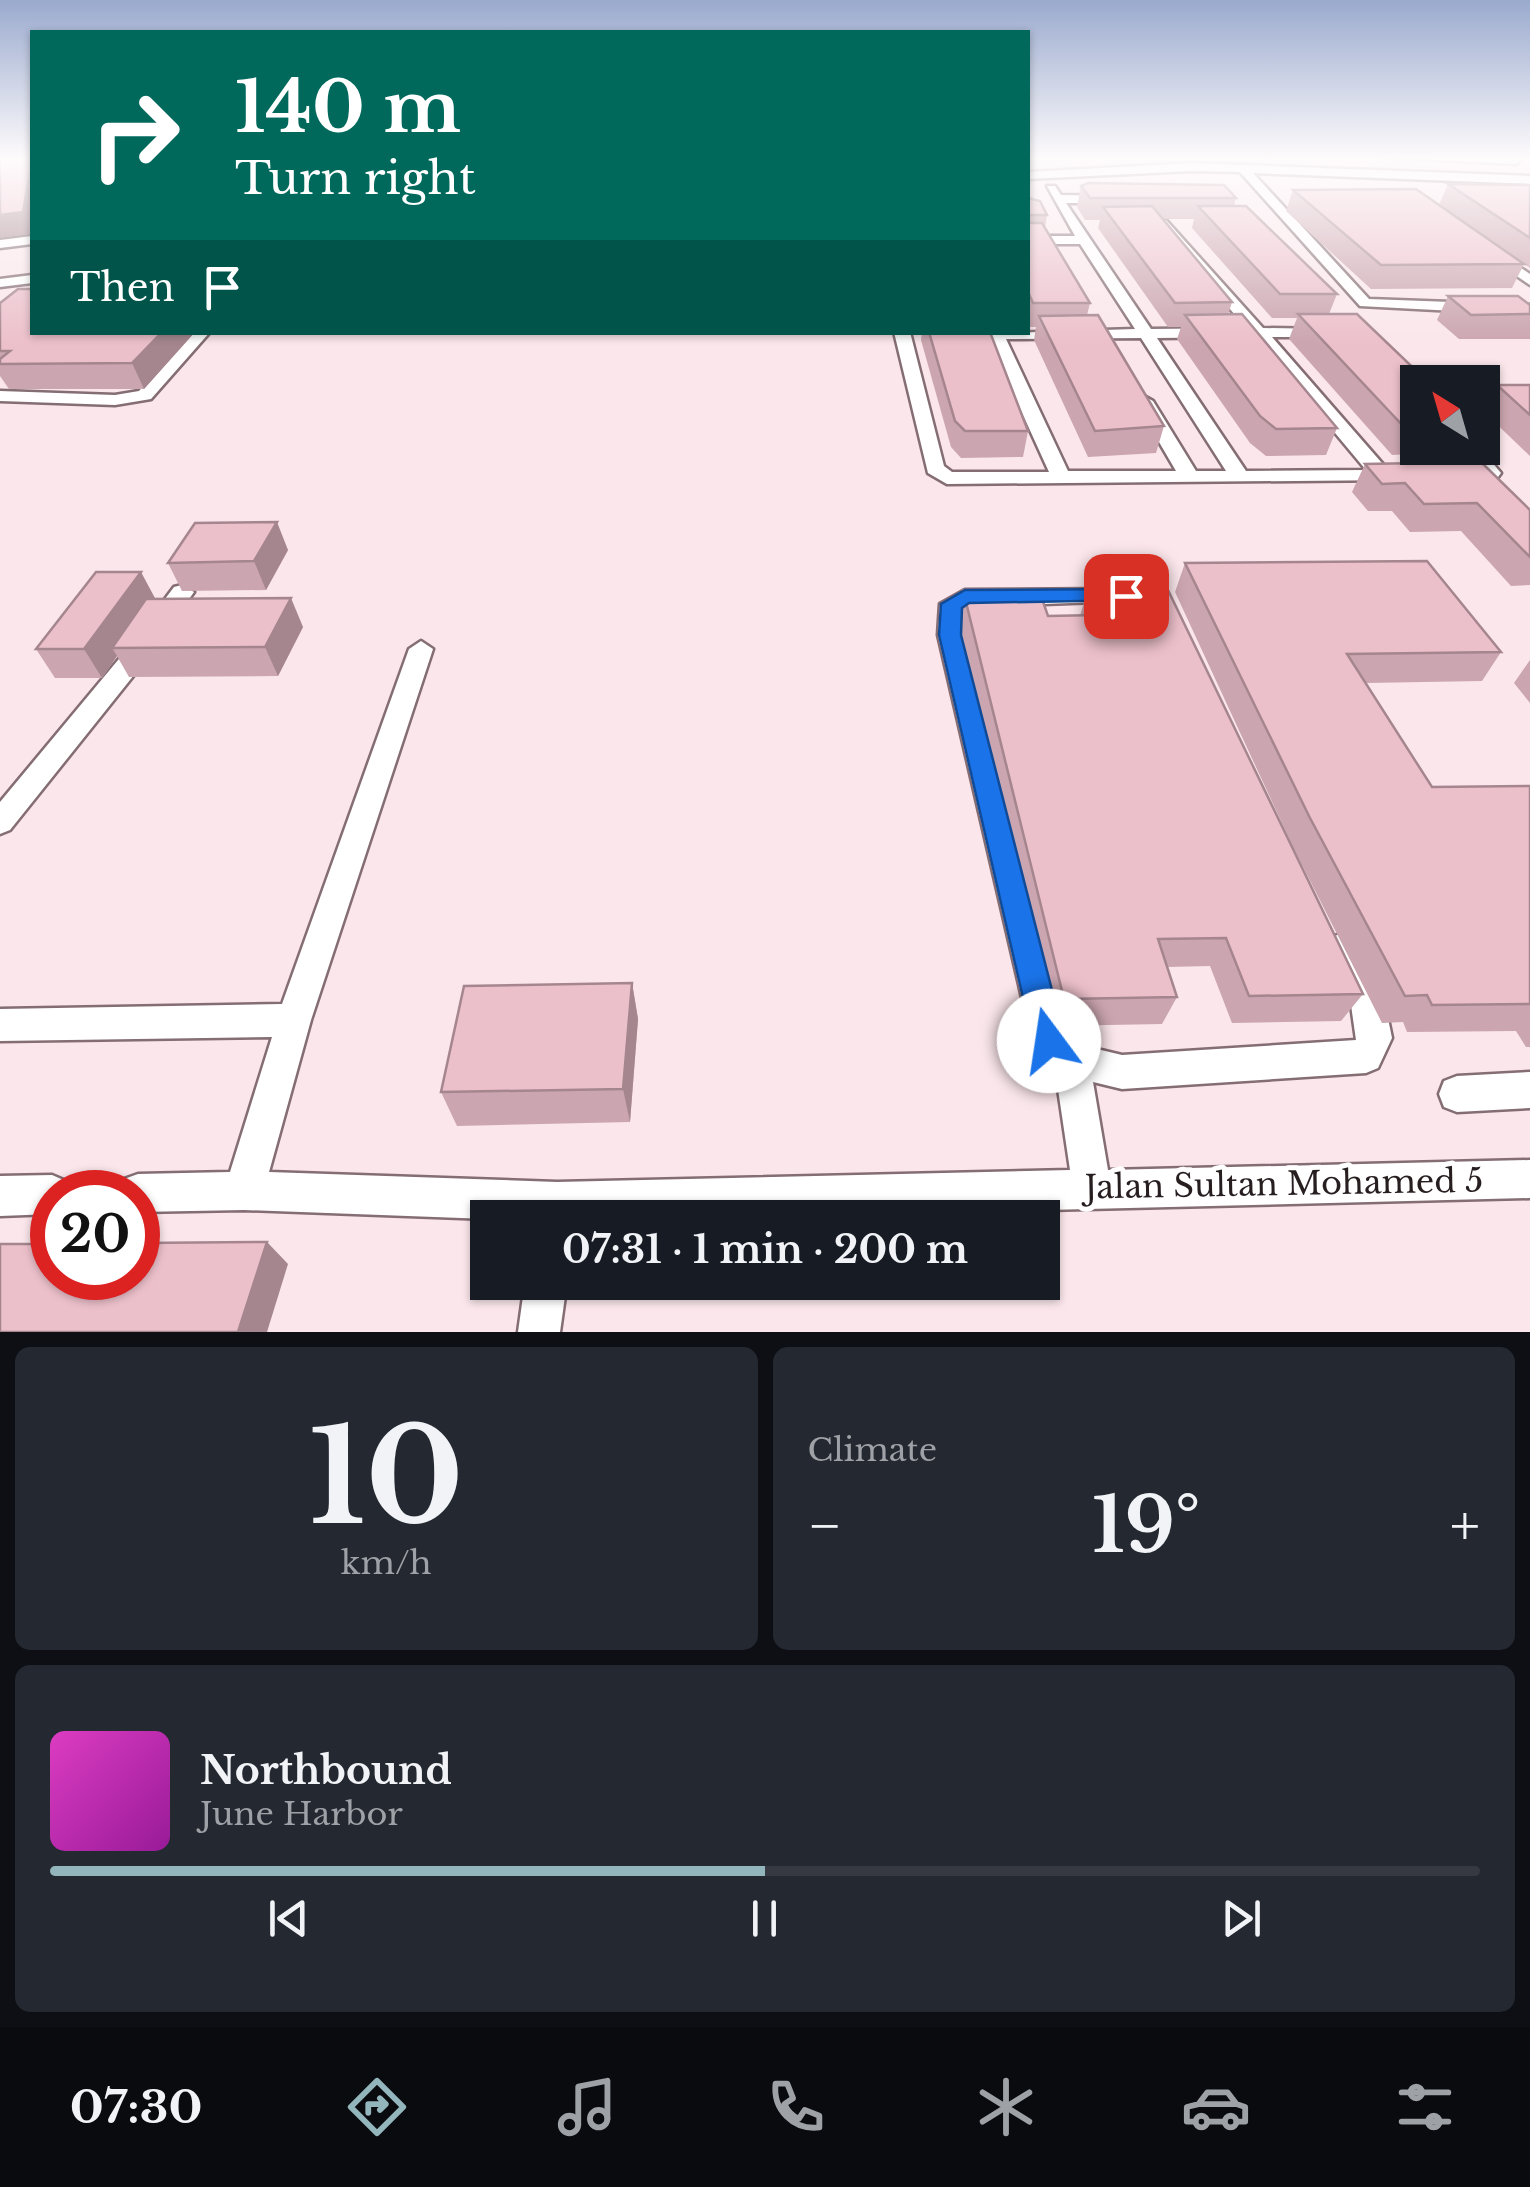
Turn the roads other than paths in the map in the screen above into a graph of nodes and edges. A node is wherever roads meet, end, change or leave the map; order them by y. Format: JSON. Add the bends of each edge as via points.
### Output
{"nodes":[{"id":1,"x":1078,"y":219,"type":"edge"},
{"id":2,"x":1289,"y":219,"type":"edge"},
{"id":3,"x":1166,"y":224,"type":"edge"},
{"id":4,"x":1087,"y":230,"type":"junction"},
{"id":5,"x":1045,"y":233,"type":"junction"},
{"id":6,"x":1030,"y":239,"type":"edge"},
{"id":7,"x":30,"y":240,"type":"edge"},
{"id":8,"x":0,"y":244,"type":"edge"},
{"id":9,"x":1482,"y":245,"type":"edge"},
{"id":10,"x":1058,"y":256,"type":"edge"},
{"id":11,"x":1486,"y":267,"type":"edge"},
{"id":12,"x":0,"y":273,"type":"edge"},
{"id":13,"x":29,"y":276,"type":"edge"},
{"id":14,"x":1530,"y":281,"type":"edge"},
{"id":15,"x":0,"y":282,"type":"edge"},
{"id":16,"x":0,"y":300,"type":"edge"},
{"id":17,"x":1530,"y":301,"type":"edge"},
{"id":18,"x":1530,"y":310,"type":"edge"},
{"id":19,"x":1096,"y":320,"type":"edge"},
{"id":20,"x":1339,"y":332,"type":"edge"},
{"id":21,"x":1263,"y":334,"type":"junction"},
{"id":22,"x":199,"y":335,"type":"edge"},
{"id":23,"x":909,"y":335,"type":"edge"},
{"id":24,"x":995,"y":335,"type":"edge"},
{"id":25,"x":1006,"y":335,"type":"edge"},
{"id":26,"x":1149,"y":336,"type":"junction"},
{"id":27,"x":1110,"y":344,"type":"junction"},
{"id":28,"x":1134,"y":383,"type":"edge"},
{"id":29,"x":0,"y":396,"type":"edge"},
{"id":30,"x":1485,"y":465,"type":"edge"},
{"id":31,"x":1382,"y":476,"type":"junction"},
{"id":32,"x":1190,"y":478,"type":"junction"},
{"id":33,"x":1241,"y":478,"type":"junction"},
{"id":34,"x":1062,"y":479,"type":"junction"},
{"id":35,"x":182,"y":592,"type":"dead end"},
{"id":36,"x":1151,"y":597,"type":"edge"},
{"id":37,"x":422,"y":649,"type":"dead end"},
{"id":38,"x":0,"y":822,"type":"edge"},
{"id":39,"x":1325,"y":918,"type":"edge"},
{"id":40,"x":294,"y":1020,"type":"junction"},
{"id":41,"x":0,"y":1025,"type":"edge"},
{"id":42,"x":1071,"y":1060,"type":"junction"},
{"id":43,"x":1530,"y":1090,"type":"edge"},
{"id":44,"x":1457,"y":1094,"type":"dead end"},
{"id":45,"x":1530,"y":1179,"type":"edge"},
{"id":46,"x":1092,"y":1187,"type":"junction"},
{"id":47,"x":244,"y":1191,"type":"junction"},
{"id":48,"x":160,"y":1193,"type":"edge"},
{"id":49,"x":30,"y":1195,"type":"edge"},
{"id":50,"x":0,"y":1196,"type":"edge"},
{"id":51,"x":789,"y":1200,"type":"edge"},
{"id":52,"x":470,"y":1205,"type":"edge"},
{"id":53,"x":543,"y":1300,"type":"edge"},
{"id":54,"x":539,"y":1332,"type":"edge"}],
"edges":[{"from":1,"to":4,"type":"street"},
{"from":2,"to":18,"type":"street","via":[[1365,303]]},
{"from":3,"to":21,"type":"street"},
{"from":4,"to":5,"type":"street"},
{"from":4,"to":26,"type":"street"},
{"from":5,"to":6,"type":"street"},
{"from":5,"to":10,"type":"street"},
{"from":7,"to":8,"type":"street"},
{"from":9,"to":14,"type":"street"},
{"from":11,"to":17,"type":"street"},
{"from":12,"to":13,"type":"street"},
{"from":13,"to":15,"type":"street"},
{"from":13,"to":16,"type":"street"},
{"from":19,"to":27,"type":"street"},
{"from":20,"to":21,"type":"street"},
{"from":21,"to":26,"type":"street"},
{"from":21,"to":31,"type":"street"},
{"from":22,"to":29,"type":"street","via":[[145,396]]},
{"from":23,"to":34,"type":"street","via":[[935,469],[957,479]]},
{"from":24,"to":34,"type":"street"},
{"from":25,"to":27,"type":"street"},
{"from":26,"to":27,"type":"street"},
{"from":26,"to":33,"type":"street"},
{"from":28,"to":32,"type":"street"},
{"from":30,"to":31,"type":"street","via":[[1492,473]]},
{"from":31,"to":33,"type":"street"},
{"from":32,"to":33,"type":"street"},
{"from":32,"to":34,"type":"street"},
{"from":35,"to":38,"type":"street"},
{"from":36,"to":42,"type":"street","via":[[965,597],[952,604],[950,635],[1049,1041]]},
{"from":37,"to":40,"type":"street"},
{"from":39,"to":42,"type":"street","via":[[1368,1004],[1376,1038],[1366,1056],[1122,1072]]},
{"from":40,"to":41,"type":"street"},
{"from":40,"to":47,"type":"street"},
{"from":42,"to":46,"type":"street"},
{"from":43,"to":44,"type":"street"},
{"from":45,"to":46,"type":"street","name":"Jalan Sultan Mohamed 5"},
{"from":46,"to":51,"type":"street","name":"Jalan Sultan Mohamed 5"},
{"from":47,"to":48,"type":"street","name":"Jalan Sultan Mohamed 5"},
{"from":47,"to":52,"type":"street","name":"Jalan Sultan Mohamed 5"},
{"from":49,"to":50,"type":"street"},
{"from":53,"to":54,"type":"street"}]}
